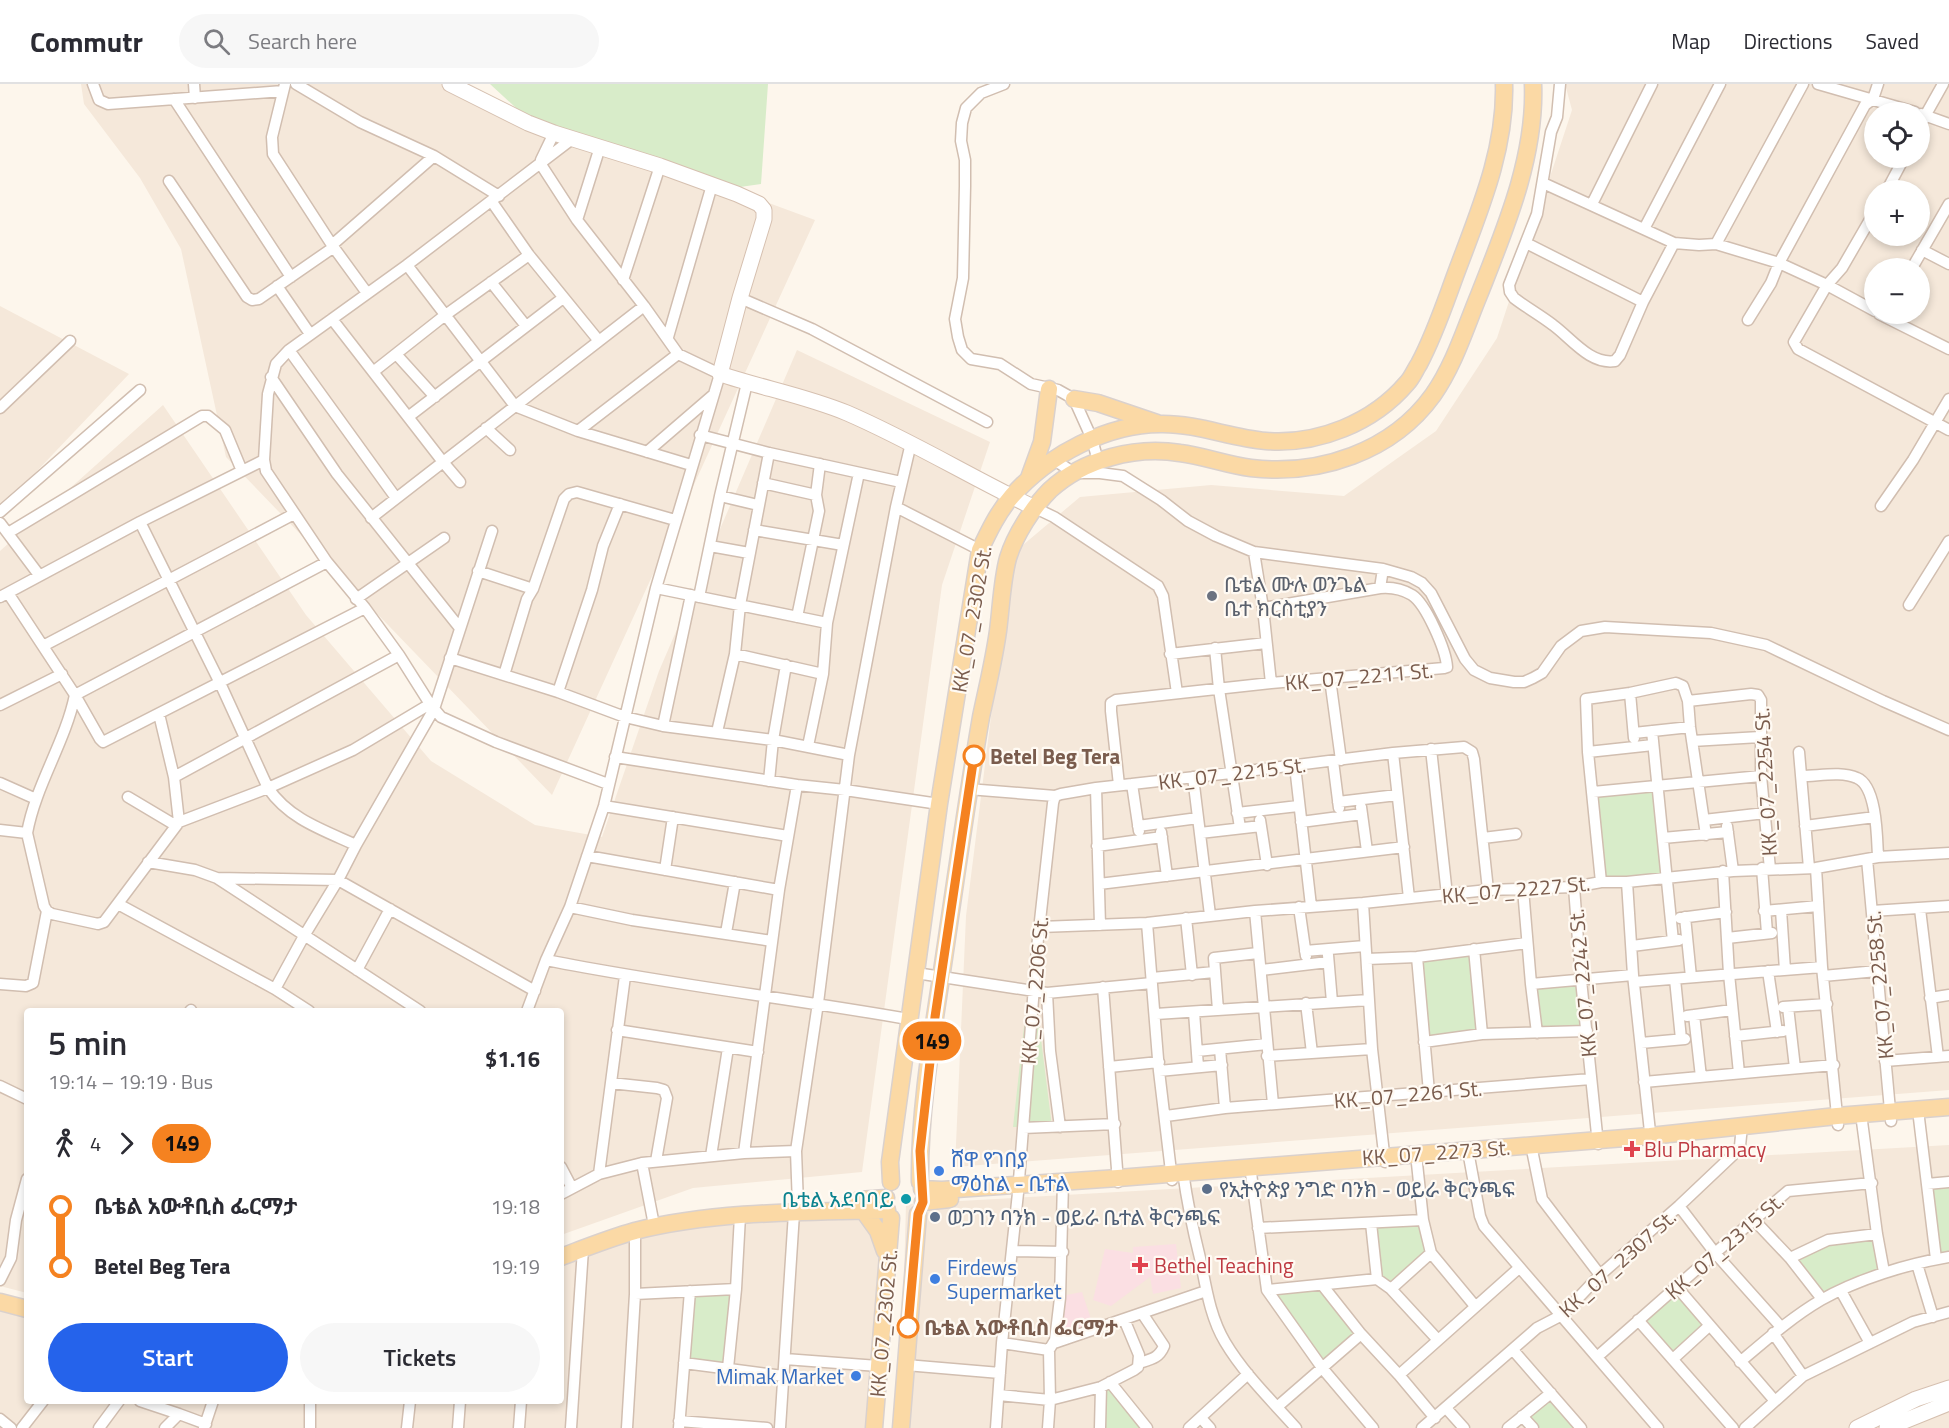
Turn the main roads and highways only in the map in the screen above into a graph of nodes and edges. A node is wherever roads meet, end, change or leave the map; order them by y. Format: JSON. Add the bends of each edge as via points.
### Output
{"nodes":[{"id":1,"x":1504,"y":84,"type":"edge"},
{"id":2,"x":1533,"y":84,"type":"edge"},
{"id":3,"x":1049,"y":389,"type":"road end"},
{"id":4,"x":1074,"y":399,"type":"road end"},
{"id":5,"x":1161,"y":424,"type":"junction"},
{"id":6,"x":1029,"y":479,"type":"junction"},
{"id":7,"x":1949,"y":1107,"type":"edge"},
{"id":8,"x":1918,"y":1114,"type":"junction"},
{"id":9,"x":1949,"y":1115,"type":"edge"},
{"id":10,"x":921,"y":1191,"type":"junction"},
{"id":11,"x":943,"y":1195,"type":"junction"},
{"id":12,"x":882,"y":1198,"type":"junction"},
{"id":13,"x":796,"y":1209,"type":"junction"},
{"id":14,"x":916,"y":1237,"type":"junction"},
{"id":15,"x":564,"y":1249,"type":"edge"},
{"id":16,"x":564,"y":1256,"type":"edge"},
{"id":17,"x":888,"y":1262,"type":"junction"},
{"id":18,"x":0,"y":1296,"type":"edge"},
{"id":19,"x":0,"y":1302,"type":"edge"},
{"id":20,"x":24,"y":1302,"type":"edge"},
{"id":21,"x":24,"y":1308,"type":"edge"},
{"id":22,"x":874,"y":1428,"type":"edge"},
{"id":23,"x":901,"y":1428,"type":"edge"}],
"edges":[{"from":1,"to":5,"type":"main road","name":"KK_07_2302 St.","via":[[1500,138],[1479,212],[1435,330],[1408,382],[1383,406],[1353,425],[1301,441],[1265,441]]},
{"from":2,"to":10,"type":"main road","name":"KK_07_2302 St.","via":[[1533,118],[1504,230],[1450,367],[1412,419],[1393,435],[1351,457],[1325,465],[1251,468],[1156,450],[1098,461],[1050,490],[1020,533],[1008,558],[968,789],[935,1017]]},
{"from":3,"to":6,"type":"main road","via":[[1042,442]]},
{"from":4,"to":5,"type":"main road"},
{"from":5,"to":6,"type":"main road","name":"KK_07_2302 St.","via":[[1128,428],[1092,439],[1053,459]]},
{"from":6,"to":12,"type":"main road","name":"KK_07_2302 St.","via":[[1011,496],[980,550]]},
{"from":7,"to":8,"type":"main road","name":"KK_07_2273 St."},
{"from":8,"to":9,"type":"main road","name":"KK_07_2273 St."},
{"from":8,"to":11,"type":"main road","name":"KK_07_2273 St."},
{"from":10,"to":11,"type":"main road","name":"KK_07_2273 St."},
{"from":10,"to":11,"type":"main road","via":[[926,1177]]},
{"from":10,"to":12,"type":"main road","via":[[914,1175],[907,1174],[898,1177]]},
{"from":10,"to":12,"type":"main road","via":[[907,1224],[900,1224]]},
{"from":10,"to":14,"type":"main road","name":"KK_07_2302 St."},
{"from":11,"to":14,"type":"main road","via":[[925,1213]]},
{"from":12,"to":13,"type":"main road"},
{"from":12,"to":17,"type":"main road","name":"KK_07_2302 St."},
{"from":12,"to":17,"type":"main road","via":[[878,1231]]},
{"from":13,"to":15,"type":"main road","via":[[725,1210],[652,1220],[621,1227]]},
{"from":13,"to":16,"type":"main road","via":[[635,1231]]},
{"from":14,"to":23,"type":"main road","name":"KK_07_2302 St."},
{"from":17,"to":22,"type":"main road","name":"KK_07_2302 St."},
{"from":18,"to":20,"type":"main road"},
{"from":19,"to":21,"type":"main road"}]}
